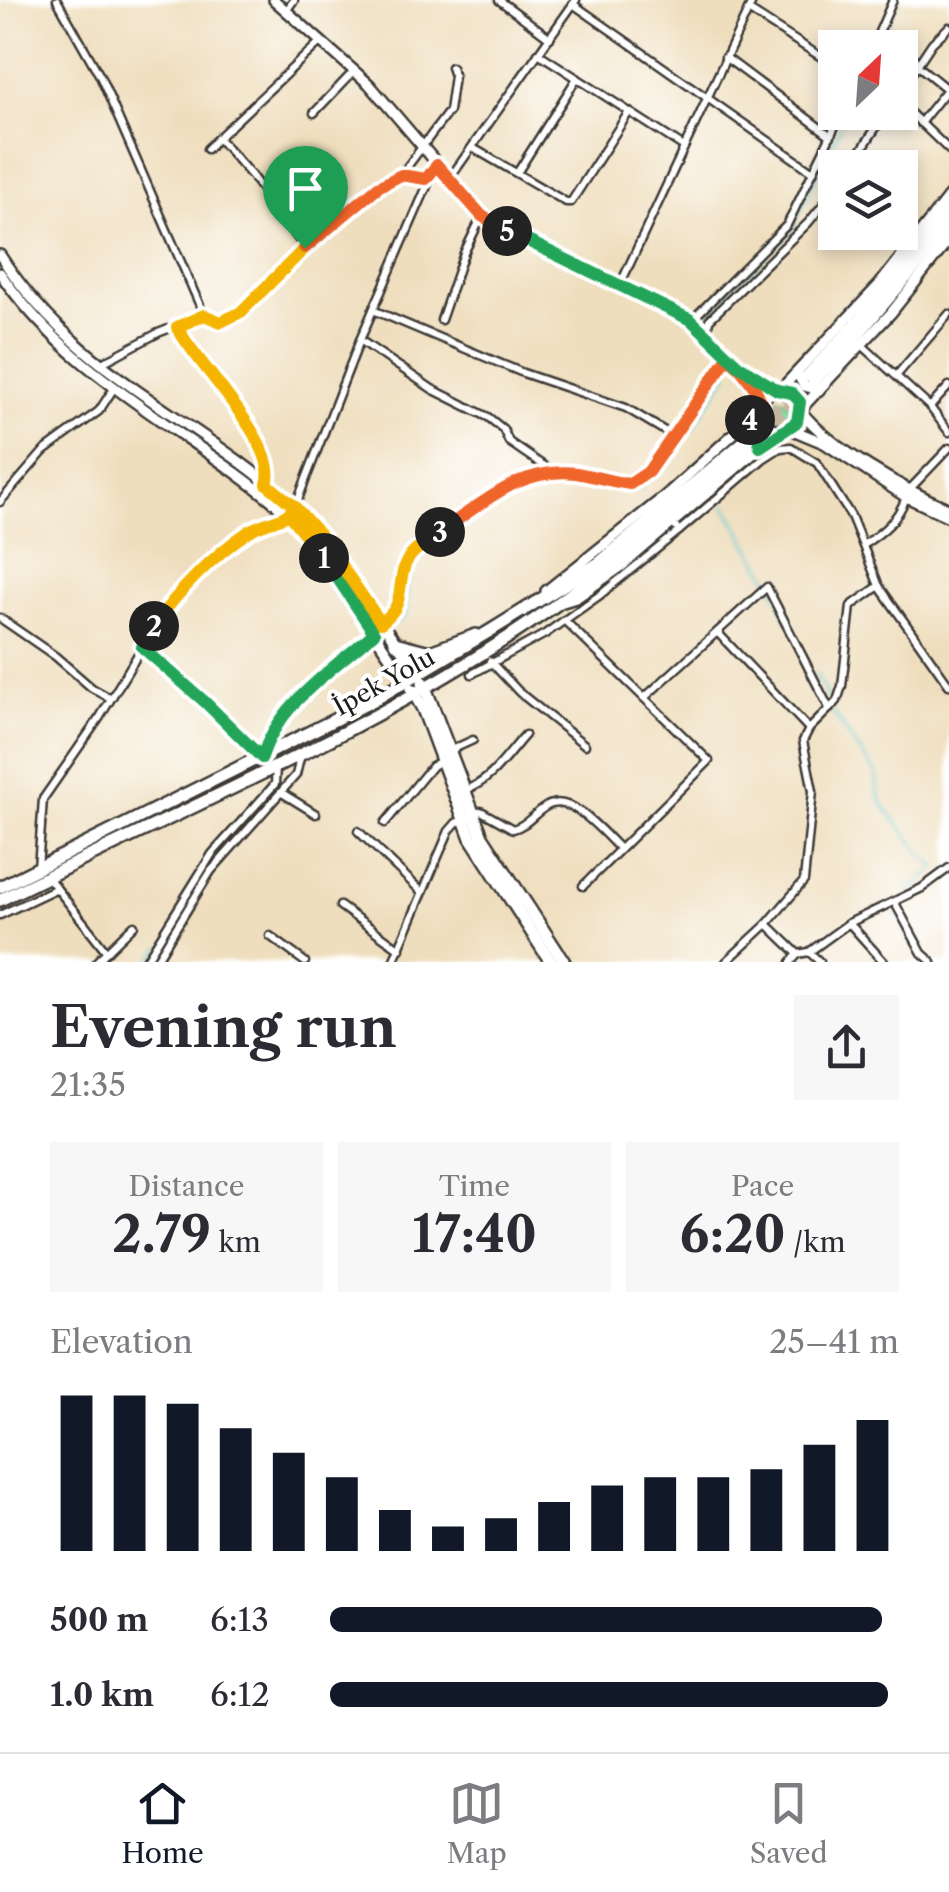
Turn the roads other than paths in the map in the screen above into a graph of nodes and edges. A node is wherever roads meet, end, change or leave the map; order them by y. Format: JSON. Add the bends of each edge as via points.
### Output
{"nodes":[{"id":1,"x":57,"y":0,"type":"edge"},
{"id":2,"x":274,"y":0,"type":"edge"},
{"id":3,"x":294,"y":0,"type":"edge"},
{"id":4,"x":499,"y":0,"type":"edge"},
{"id":5,"x":753,"y":0,"type":"edge"},
{"id":6,"x":894,"y":0,"type":"edge"},
{"id":7,"x":575,"y":2,"type":"edge"},
{"id":8,"x":748,"y":10,"type":"junction"},
{"id":9,"x":286,"y":11,"type":"junction"},
{"id":10,"x":949,"y":27,"type":"edge"},
{"id":11,"x":880,"y":30,"type":"edge"},
{"id":12,"x":550,"y":38,"type":"junction"},
{"id":13,"x":320,"y":42,"type":"junction"},
{"id":14,"x":538,"y":53,"type":"junction"},
{"id":15,"x":818,"y":55,"type":"edge"},
{"id":16,"x":726,"y":57,"type":"junction"},
{"id":17,"x":918,"y":63,"type":"edge"},
{"id":18,"x":918,"y":65,"type":"edge"},
{"id":19,"x":451,"y":66,"type":"dead end"},
{"id":20,"x":354,"y":71,"type":"junction"},
{"id":21,"x":576,"y":78,"type":"junction"},
{"id":22,"x":948,"y":89,"type":"edge"},
{"id":23,"x":706,"y":94,"type":"junction"},
{"id":24,"x":314,"y":112,"type":"dead end"},
{"id":25,"x":629,"y":112,"type":"junction"},
{"id":26,"x":920,"y":123,"type":"joint"},
{"id":27,"x":834,"y":130,"type":"edge"},
{"id":28,"x":831,"y":136,"type":"junction"},
{"id":29,"x":218,"y":138,"type":"junction"},
{"id":30,"x":684,"y":147,"type":"junction"},
{"id":31,"x":423,"y":148,"type":"junction"},
{"id":32,"x":473,"y":148,"type":"junction"},
{"id":33,"x":207,"y":149,"type":"dead end"},
{"id":34,"x":949,"y":150,"type":"edge"},
{"id":35,"x":437,"y":165,"type":"junction"},
{"id":36,"x":814,"y":172,"type":"junction"},
{"id":37,"x":517,"y":173,"type":"junction"},
{"id":38,"x":401,"y":175,"type":"junction"},
{"id":39,"x":426,"y":179,"type":"junction"},
{"id":40,"x":448,"y":180,"type":"junction"},
{"id":41,"x":949,"y":196,"type":"edge"},
{"id":42,"x":818,"y":209,"type":"edge"},
{"id":43,"x":949,"y":211,"type":"edge"},
{"id":44,"x":482,"y":216,"type":"junction"},
{"id":45,"x":949,"y":227,"type":"edge"},
{"id":46,"x":948,"y":244,"type":"edge"},
{"id":47,"x":305,"y":248,"type":"junction"},
{"id":48,"x":0,"y":254,"type":"edge"},
{"id":49,"x":0,"y":274,"type":"edge"},
{"id":50,"x":620,"y":285,"type":"junction"},
{"id":51,"x":373,"y":310,"type":"junction"},
{"id":52,"x":949,"y":314,"type":"edge"},
{"id":53,"x":204,"y":315,"type":"junction"},
{"id":54,"x":442,"y":320,"type":"dead end"},
{"id":55,"x":691,"y":320,"type":"junction"},
{"id":56,"x":177,"y":327,"type":"junction"},
{"id":57,"x":707,"y":334,"type":"junction"},
{"id":58,"x":360,"y":340,"type":"junction"},
{"id":59,"x":862,"y":344,"type":"junction"},
{"id":60,"x":728,"y":357,"type":"junction"},
{"id":61,"x":100,"y":364,"type":"junction"},
{"id":62,"x":738,"y":365,"type":"junction"},
{"id":63,"x":897,"y":375,"type":"junction"},
{"id":64,"x":809,"y":380,"type":"junction"},
{"id":65,"x":949,"y":386,"type":"edge"},
{"id":66,"x":114,"y":388,"type":"junction"},
{"id":67,"x":779,"y":390,"type":"junction"},
{"id":68,"x":762,"y":406,"type":"junction"},
{"id":69,"x":930,"y":407,"type":"junction"},
{"id":70,"x":801,"y":410,"type":"junction"},
{"id":71,"x":785,"y":429,"type":"junction"},
{"id":72,"x":949,"y":432,"type":"edge"},
{"id":73,"x":673,"y":436,"type":"junction"},
{"id":74,"x":751,"y":439,"type":"junction"},
{"id":75,"x":949,"y":448,"type":"edge"},
{"id":76,"x":554,"y":473,"type":"junction"},
{"id":77,"x":264,"y":488,"type":"junction"},
{"id":78,"x":908,"y":494,"type":"junction"},
{"id":79,"x":0,"y":502,"type":"edge"},
{"id":80,"x":949,"y":509,"type":"edge"},
{"id":81,"x":292,"y":511,"type":"junction"},
{"id":82,"x":949,"y":517,"type":"edge"},
{"id":83,"x":676,"y":527,"type":"junction"},
{"id":84,"x":863,"y":545,"type":"junction"},
{"id":85,"x":879,"y":586,"type":"junction"},
{"id":86,"x":552,"y":607,"type":"junction"},
{"id":87,"x":0,"y":618,"type":"edge"},
{"id":88,"x":564,"y":620,"type":"junction"},
{"id":89,"x":381,"y":623,"type":"junction"},
{"id":90,"x":490,"y":632,"type":"junction"},
{"id":91,"x":718,"y":632,"type":"junction"},
{"id":92,"x":374,"y":633,"type":"junction"},
{"id":93,"x":395,"y":644,"type":"junction"},
{"id":94,"x":142,"y":647,"type":"junction"},
{"id":95,"x":487,"y":657,"type":"junction"},
{"id":96,"x":472,"y":674,"type":"dead end"},
{"id":97,"x":416,"y":683,"type":"junction"},
{"id":98,"x":949,"y":685,"type":"edge"},
{"id":99,"x":110,"y":698,"type":"junction"},
{"id":100,"x":644,"y":698,"type":"junction"},
{"id":101,"x":830,"y":708,"type":"junction"},
{"id":102,"x":808,"y":729,"type":"junction"},
{"id":103,"x":525,"y":735,"type":"dead end"},
{"id":104,"x":473,"y":740,"type":"dead end"},
{"id":105,"x":585,"y":745,"type":"dead end"},
{"id":106,"x":301,"y":753,"type":"junction"},
{"id":107,"x":445,"y":756,"type":"junction"},
{"id":108,"x":262,"y":758,"type":"junction"},
{"id":109,"x":276,"y":766,"type":"junction"},
{"id":110,"x":464,"y":790,"type":"junction"},
{"id":111,"x":282,"y":793,"type":"junction"},
{"id":112,"x":316,"y":814,"type":"dead end"},
{"id":113,"x":467,"y":818,"type":"junction"},
{"id":114,"x":384,"y":823,"type":"dead end"},
{"id":115,"x":358,"y":831,"type":"dead end"},
{"id":116,"x":620,"y":849,"type":"junction"},
{"id":117,"x":949,"y":868,"type":"edge"},
{"id":118,"x":42,"y":873,"type":"junction"},
{"id":119,"x":583,"y":886,"type":"dead end"},
{"id":120,"x":0,"y":887,"type":"edge"},
{"id":121,"x":55,"y":890,"type":"junction"},
{"id":122,"x":422,"y":892,"type":"junction"},
{"id":123,"x":0,"y":900,"type":"edge"},
{"id":124,"x":895,"y":903,"type":"junction"},
{"id":125,"x":340,"y":906,"type":"dead end"},
{"id":126,"x":0,"y":916,"type":"edge"},
{"id":127,"x":767,"y":924,"type":"junction"},
{"id":128,"x":849,"y":924,"type":"junction"},
{"id":129,"x":134,"y":926,"type":"dead end"},
{"id":130,"x":270,"y":936,"type":"dead end"},
{"id":131,"x":400,"y":949,"type":"junction"},
{"id":132,"x":107,"y":952,"type":"junction"},
{"id":133,"x":809,"y":952,"type":"junction"},
{"id":134,"x":798,"y":954,"type":"junction"},
{"id":135,"x":96,"y":962,"type":"edge"},
{"id":136,"x":145,"y":962,"type":"edge"},
{"id":137,"x":155,"y":962,"type":"edge"},
{"id":138,"x":305,"y":962,"type":"edge"},
{"id":139,"x":394,"y":962,"type":"edge"},
{"id":140,"x":552,"y":962,"type":"edge"},
{"id":141,"x":564,"y":962,"type":"edge"},
{"id":142,"x":726,"y":962,"type":"edge"},
{"id":143,"x":791,"y":962,"type":"edge"},
{"id":144,"x":820,"y":962,"type":"edge"},
{"id":145,"x":884,"y":962,"type":"edge"},
{"id":146,"x":932,"y":962,"type":"edge"}],
"edges":[{"from":1,"to":53,"type":"street","via":[[100,76]]},
{"from":2,"to":9,"type":"street"},
{"from":3,"to":9,"type":"street"},
{"from":4,"to":12,"type":"street"},
{"from":5,"to":8,"type":"street"},
{"from":6,"to":11,"type":"street"},
{"from":7,"to":12,"type":"street"},
{"from":7,"to":23,"type":"street"},
{"from":8,"to":15,"type":"street"},
{"from":8,"to":16,"type":"street"},
{"from":9,"to":13,"type":"street"},
{"from":10,"to":17,"type":"street"},
{"from":12,"to":14,"type":"street"},
{"from":13,"to":20,"type":"street"},
{"from":13,"to":29,"type":"street"},
{"from":14,"to":21,"type":"street"},
{"from":14,"to":32,"type":"street"},
{"from":16,"to":23,"type":"street"},
{"from":16,"to":28,"type":"street"},
{"from":18,"to":22,"type":"street"},
{"from":19,"to":31,"type":"street","via":[[448,112]]},
{"from":20,"to":24,"type":"street"},
{"from":20,"to":31,"type":"street"},
{"from":21,"to":25,"type":"street"},
{"from":21,"to":37,"type":"street"},
{"from":22,"to":26,"type":"street"},
{"from":23,"to":30,"type":"street"},
{"from":23,"to":36,"type":"street"},
{"from":25,"to":30,"type":"street"},
{"from":25,"to":37,"type":"street","via":[[571,202]]},
{"from":26,"to":34,"type":"street"},
{"from":27,"to":28,"type":"street"},
{"from":28,"to":36,"type":"street"},
{"from":29,"to":33,"type":"street"},
{"from":29,"to":47,"type":"street"},
{"from":30,"to":50,"type":"street"},
{"from":31,"to":35,"type":"street"},
{"from":31,"to":38,"type":"street"},
{"from":32,"to":37,"type":"street"},
{"from":32,"to":40,"type":"street"},
{"from":35,"to":39,"type":"street"},
{"from":35,"to":40,"type":"street"},
{"from":36,"to":55,"type":"street","via":[[787,225]]},
{"from":38,"to":39,"type":"street"},
{"from":38,"to":47,"type":"street"},
{"from":39,"to":51,"type":"street"},
{"from":40,"to":44,"type":"street"},
{"from":41,"to":64,"type":"street"},
{"from":42,"to":57,"type":"street","via":[[709,320]]},
{"from":43,"to":64,"type":"highway"},
{"from":44,"to":50,"type":"street"},
{"from":44,"to":54,"type":"street"},
{"from":45,"to":64,"type":"highway"},
{"from":46,"to":59,"type":"street"},
{"from":47,"to":53,"type":"street","via":[[241,312],[221,322]]},
{"from":48,"to":61,"type":"street","via":[[50,320]]},
{"from":49,"to":66,"type":"street","via":[[42,326]]},
{"from":50,"to":55,"type":"street"},
{"from":51,"to":58,"type":"street"},
{"from":51,"to":73,"type":"street","via":[[626,408]]},
{"from":52,"to":63,"type":"street"},
{"from":53,"to":56,"type":"street"},
{"from":55,"to":57,"type":"street"},
{"from":56,"to":61,"type":"street"},
{"from":56,"to":77,"type":"street","via":[[250,427],[270,474]]},
{"from":57,"to":60,"type":"street"},
{"from":58,"to":76,"type":"street","via":[[488,417],[508,442]]},
{"from":58,"to":81,"type":"street"},
{"from":59,"to":63,"type":"street"},
{"from":59,"to":64,"type":"street"},
{"from":60,"to":62,"type":"street"},
{"from":60,"to":73,"type":"street"},
{"from":61,"to":77,"type":"street"},
{"from":62,"to":67,"type":"street"},
{"from":62,"to":68,"type":"street"},
{"from":63,"to":69,"type":"street"},
{"from":64,"to":67,"type":"street"},
{"from":64,"to":70,"type":"street"},
{"from":65,"to":69,"type":"street"},
{"from":66,"to":77,"type":"street"},
{"from":66,"to":79,"type":"street"},
{"from":67,"to":68,"type":"street"},
{"from":67,"to":70,"type":"street","via":[[797,397]]},
{"from":68,"to":71,"type":"street","via":[[765,421]]},
{"from":68,"to":74,"type":"street"},
{"from":69,"to":72,"type":"street"},
{"from":70,"to":71,"type":"street"},
{"from":70,"to":78,"type":"street"},
{"from":71,"to":74,"type":"street"},
{"from":71,"to":78,"type":"street","via":[[824,442]]},
{"from":73,"to":76,"type":"street","via":[[648,472],[630,484]]},
{"from":74,"to":83,"type":"street"},
{"from":74,"to":86,"type":"highway","name":"İpek Yolu","via":[[611,564]]},
{"from":74,"to":90,"type":"highway","name":"İpek Yolu","via":[[599,563]]},
{"from":75,"to":78,"type":"street"},
{"from":76,"to":89,"type":"street","via":[[500,489],[412,554],[398,606]]},
{"from":77,"to":81,"type":"street"},
{"from":78,"to":80,"type":"street"},
{"from":78,"to":82,"type":"street"},
{"from":78,"to":84,"type":"street","via":[[901,514]]},
{"from":81,"to":89,"type":"street","via":[[320,535]]},
{"from":81,"to":92,"type":"street"},
{"from":81,"to":94,"type":"street","via":[[252,529],[184,586]]},
{"from":83,"to":84,"type":"street","via":[[764,459],[791,447],[818,462]]},
{"from":83,"to":86,"type":"street","via":[[576,598]]},
{"from":83,"to":88,"type":"street"},
{"from":84,"to":85,"type":"street"},
{"from":85,"to":98,"type":"street"},
{"from":85,"to":101,"type":"street","via":[[851,606],[842,686]]},
{"from":86,"to":95,"type":"highway","name":"İpek Yolu"},
{"from":87,"to":99,"type":"street"},
{"from":88,"to":95,"type":"street"},
{"from":88,"to":100,"type":"street"},
{"from":89,"to":93,"type":"street"},
{"from":90,"to":93,"type":"highway","via":[[430,652]]},
{"from":90,"to":97,"type":"highway","name":"İpek Yolu"},
{"from":91,"to":100,"type":"street"},
{"from":91,"to":101,"type":"street","via":[[767,587]]},
{"from":91,"to":102,"type":"street"},
{"from":92,"to":97,"type":"street"},
{"from":92,"to":108,"type":"street","via":[[285,710]]},
{"from":93,"to":97,"type":"street"},
{"from":94,"to":99,"type":"street"},
{"from":94,"to":108,"type":"street"},
{"from":95,"to":96,"type":"street"},
{"from":95,"to":97,"type":"highway","name":"İpek Yolu"},
{"from":95,"to":105,"type":"street"},
{"from":97,"to":106,"type":"highway","name":"İpek Yolu"},
{"from":97,"to":107,"type":"highway"},
{"from":97,"to":108,"type":"highway","name":"İpek Yolu"},
{"from":99,"to":118,"type":"street","via":[[43,799]]},
{"from":100,"to":116,"type":"street","via":[[709,761]]},
{"from":101,"to":102,"type":"street"},
{"from":102,"to":127,"type":"street","via":[[803,741],[814,791],[804,882]]},
{"from":103,"to":110,"type":"street","via":[[490,776]]},
{"from":104,"to":107,"type":"street"},
{"from":106,"to":109,"type":"highway","name":"İpek Yolu"},
{"from":106,"to":111,"type":"street"},
{"from":107,"to":110,"type":"highway"},
{"from":107,"to":113,"type":"highway"},
{"from":107,"to":114,"type":"street"},
{"from":108,"to":118,"type":"highway","name":"İpek Yolu"},
{"from":109,"to":118,"type":"highway","name":"İpek Yolu"},
{"from":109,"to":136,"type":"street","via":[[275,784],[212,854]]},
{"from":110,"to":113,"type":"highway"},
{"from":111,"to":112,"type":"street"},
{"from":111,"to":137,"type":"street","via":[[211,871]]},
{"from":113,"to":116,"type":"street","via":[[485,812],[514,830],[558,802]]},
{"from":113,"to":122,"type":"street","via":[[449,831]]},
{"from":113,"to":140,"type":"highway","via":[[482,858]]},
{"from":113,"to":141,"type":"highway"},
{"from":115,"to":122,"type":"street"},
{"from":116,"to":119,"type":"street"},
{"from":117,"to":124,"type":"street"},
{"from":118,"to":120,"type":"highway","name":"İpek Yolu"},
{"from":118,"to":121,"type":"street"},
{"from":118,"to":123,"type":"highway","name":"İpek Yolu"},
{"from":121,"to":126,"type":"street"},
{"from":121,"to":132,"type":"street"},
{"from":122,"to":131,"type":"street"},
{"from":124,"to":128,"type":"street"},
{"from":124,"to":146,"type":"street"},
{"from":125,"to":131,"type":"street"},
{"from":127,"to":134,"type":"street"},
{"from":127,"to":142,"type":"street"},
{"from":128,"to":133,"type":"street"},
{"from":128,"to":145,"type":"street"},
{"from":129,"to":132,"type":"street"},
{"from":130,"to":138,"type":"street"},
{"from":131,"to":139,"type":"street"},
{"from":132,"to":135,"type":"street"},
{"from":133,"to":134,"type":"street"},
{"from":133,"to":144,"type":"street"},
{"from":134,"to":143,"type":"street"}]}
